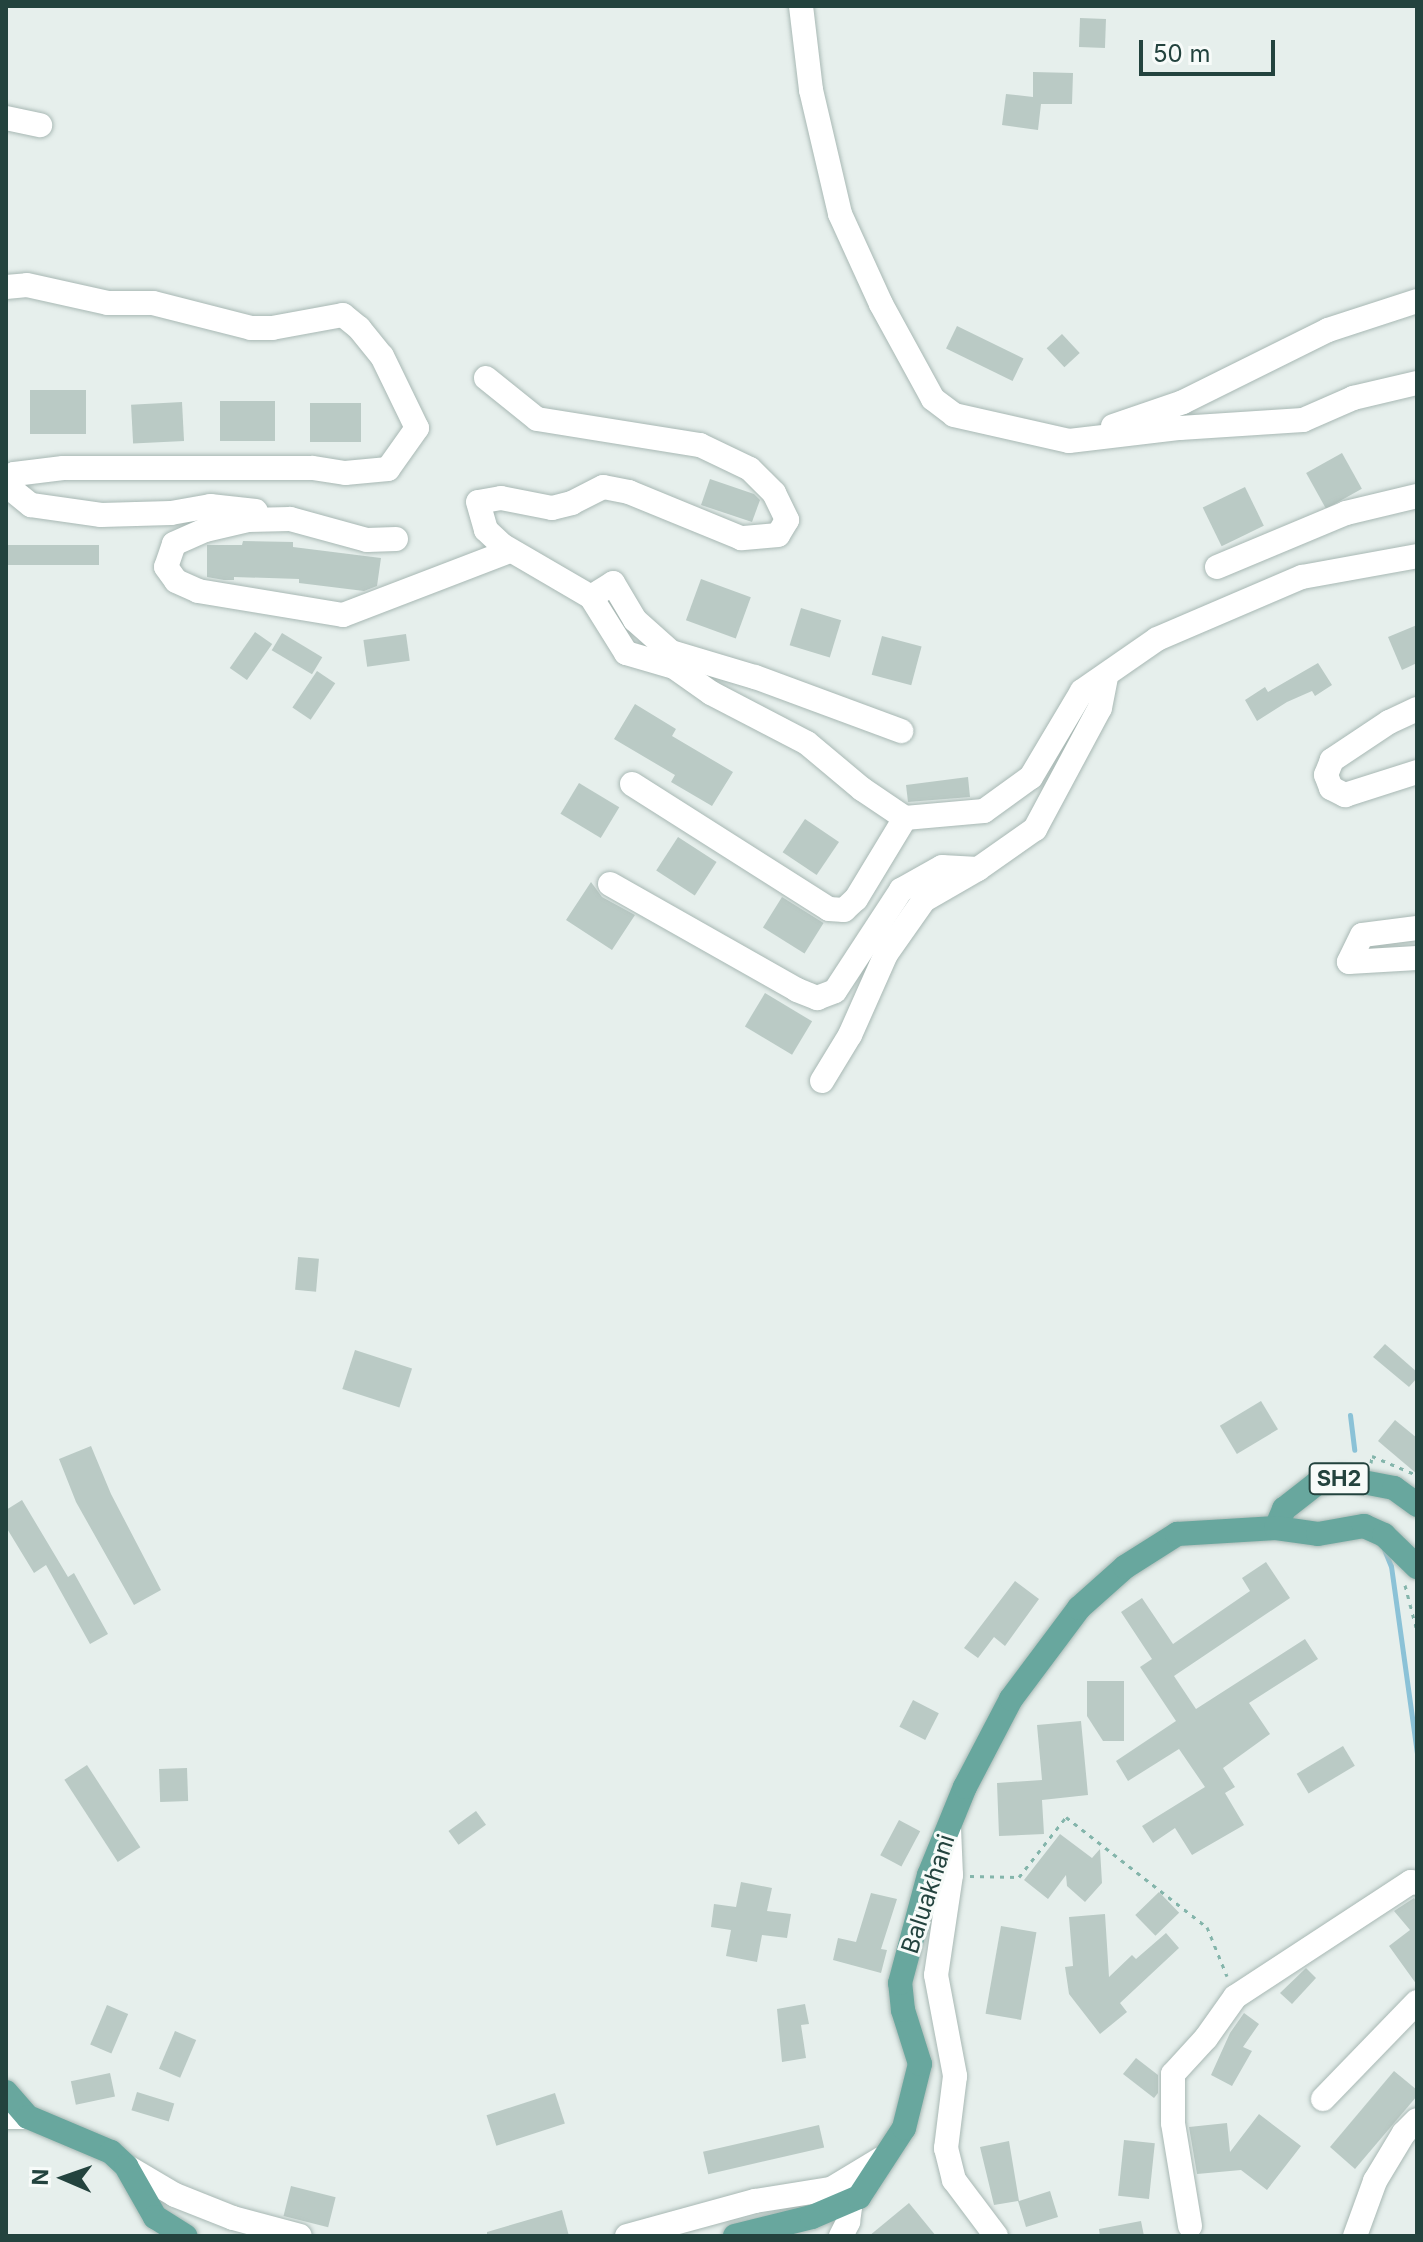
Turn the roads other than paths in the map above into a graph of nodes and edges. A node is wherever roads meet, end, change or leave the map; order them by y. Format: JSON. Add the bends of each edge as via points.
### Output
{"nodes":[{"id":1,"x":801,"y":6,"type":"edge"},
{"id":2,"x":6,"y":118,"type":"edge"},
{"id":3,"x":40,"y":125,"type":"dead end"},
{"id":4,"x":6,"y":287,"type":"edge"},
{"id":5,"x":1417,"y":301,"type":"edge"},
{"id":6,"x":486,"y":378,"type":"dead end"},
{"id":7,"x":1417,"y":383,"type":"edge"},
{"id":8,"x":1069,"y":441,"type":"junction"},
{"id":9,"x":6,"y":483,"type":"edge"},
{"id":10,"x":1417,"y":496,"type":"edge"},
{"id":11,"x":290,"y":519,"type":"junction"},
{"id":12,"x":396,"y":539,"type":"dead end"},
{"id":13,"x":510,"y":551,"type":"junction"},
{"id":14,"x":1417,"y":556,"type":"edge"},
{"id":15,"x":1217,"y":567,"type":"dead end"},
{"id":16,"x":591,"y":597,"type":"junction"},
{"id":17,"x":1106,"y":677,"type":"junction"},
{"id":18,"x":1417,"y":709,"type":"edge"},
{"id":19,"x":901,"y":731,"type":"dead end"},
{"id":20,"x":1417,"y":772,"type":"edge"},
{"id":21,"x":632,"y":784,"type":"dead end"},
{"id":22,"x":905,"y":818,"type":"junction"},
{"id":23,"x":978,"y":869,"type":"junction"},
{"id":24,"x":610,"y":884,"type":"dead end"},
{"id":25,"x":1417,"y":928,"type":"edge"},
{"id":26,"x":1417,"y":958,"type":"edge"},
{"id":27,"x":822,"y":1081,"type":"dead end"},
{"id":28,"x":1417,"y":1505,"type":"edge"},
{"id":29,"x":1276,"y":1528,"type":"junction"},
{"id":30,"x":1409,"y":1570,"type":"edge"},
{"id":31,"x":949,"y":1828,"type":"junction"},
{"id":32,"x":1417,"y":1883,"type":"edge"},
{"id":33,"x":1417,"y":2002,"type":"edge"},
{"id":34,"x":6,"y":2092,"type":"edge"},
{"id":35,"x":1323,"y":2099,"type":"dead end"},
{"id":36,"x":17,"y":2117,"type":"edge"},
{"id":37,"x":1417,"y":2120,"type":"edge"},
{"id":38,"x":881,"y":2159,"type":"junction"},
{"id":39,"x":126,"y":2166,"type":"junction"},
{"id":40,"x":851,"y":2201,"type":"junction"},
{"id":41,"x":1190,"y":2226,"type":"dead end"},
{"id":42,"x":185,"y":2236,"type":"edge"},
{"id":43,"x":300,"y":2236,"type":"edge"},
{"id":44,"x":627,"y":2236,"type":"edge"},
{"id":45,"x":735,"y":2236,"type":"edge"},
{"id":46,"x":841,"y":2236,"type":"edge"},
{"id":47,"x":996,"y":2236,"type":"edge"},
{"id":48,"x":1355,"y":2236,"type":"edge"}],
"edges":[{"from":1,"to":8,"type":"street","via":[[811,90],[840,214],[933,399],[954,415]]},
{"from":2,"to":3,"type":"street"},
{"from":4,"to":9,"type":"street","via":[[27,285],[108,303],[153,303],[251,328],[343,315],[382,356],[417,428],[388,469],[345,473],[312,468],[63,468],[14,474]]},
{"from":5,"to":8,"type":"street","via":[[1328,330],[1183,402]]},
{"from":6,"to":13,"type":"street","via":[[537,419],[700,445],[750,469],[774,493],[787,520],[778,535],[741,538],[629,492],[603,487],[552,508],[501,498],[478,502],[486,530]]},
{"from":7,"to":8,"type":"street","via":[[1353,398],[1303,420]]},
{"from":9,"to":11,"type":"street","via":[[31,505],[101,515],[210,506]]},
{"from":10,"to":15,"type":"street","via":[[1346,513]]},
{"from":11,"to":12,"type":"street","via":[[367,540]]},
{"from":11,"to":13,"type":"street","via":[[248,520],[205,530],[174,544],[166,567],[176,581],[198,591],[343,615]]},
{"from":13,"to":16,"type":"street"},
{"from":14,"to":17,"type":"street","via":[[1302,577],[1157,639]]},
{"from":16,"to":19,"type":"street","via":[[613,583],[635,620],[671,652]]},
{"from":16,"to":22,"type":"street","via":[[626,653],[674,667],[711,693],[807,743]]},
{"from":17,"to":22,"type":"street","via":[[1082,691],[1031,777],[984,811]]},
{"from":17,"to":23,"type":"street","via":[[1100,708],[1035,829]]},
{"from":18,"to":20,"type":"street","via":[[1332,760],[1326,775],[1331,788],[1345,795]]},
{"from":21,"to":22,"type":"street","via":[[829,909],[844,910],[856,899]]},
{"from":23,"to":24,"type":"street","via":[[942,867],[901,890],[835,991],[817,998]]},
{"from":23,"to":27,"type":"street","via":[[924,900],[886,954],[850,1035]]},
{"from":25,"to":26,"type":"street","via":[[1362,935],[1349,962]]},
{"from":28,"to":29,"type":"main road","number":"SH2","via":[[1394,1488],[1342,1478],[1316,1484],[1284,1509]]},
{"from":29,"to":30,"type":"main road","name":"Baluakhani","via":[[1318,1534],[1364,1526],[1384,1535]]},
{"from":29,"to":31,"type":"main road","name":"Baluakhani","via":[[1177,1534],[1125,1567],[1079,1608],[1011,1699]]},
{"from":31,"to":38,"type":"main road","name":"Baluakhani","via":[[929,1875],[900,1983],[920,2064],[904,2128]]},
{"from":31,"to":47,"type":"street","via":[[951,1875],[936,1975],[955,2076],[946,2148],[954,2180]]},
{"from":32,"to":41,"type":"street","via":[[1411,1882],[1235,1997],[1173,2074],[1173,2123]]},
{"from":33,"to":35,"type":"street"},
{"from":34,"to":36,"type":"main road"},
{"from":36,"to":39,"type":"main road","via":[[111,2152]]},
{"from":37,"to":48,"type":"street","via":[[1375,2181]]},
{"from":38,"to":40,"type":"main road","via":[[859,2197]]},
{"from":38,"to":44,"type":"street","name":"Baluakhani","via":[[831,2189],[755,2201]]},
{"from":39,"to":42,"type":"main road","via":[[155,2217]]},
{"from":39,"to":43,"type":"street","via":[[175,2195]]},
{"from":40,"to":45,"type":"main road","via":[[812,2217]]},
{"from":40,"to":46,"type":"street"}]}
